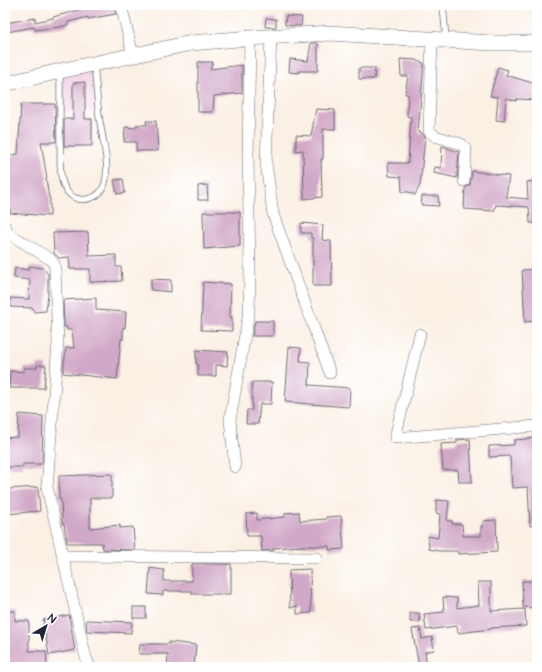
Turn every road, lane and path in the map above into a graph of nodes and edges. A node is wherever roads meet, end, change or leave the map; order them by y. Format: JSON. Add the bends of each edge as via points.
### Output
{"nodes":[{"id":1,"x":121,"y":5,"type":"edge"},
{"id":2,"x":443,"y":5,"type":"edge"},
{"id":3,"x":271,"y":37,"type":"junction"},
{"id":4,"x":250,"y":38,"type":"junction"},
{"id":5,"x":439,"y":40,"type":"junction"},
{"id":6,"x":537,"y":43,"type":"edge"},
{"id":7,"x":133,"y":55,"type":"junction"},
{"id":8,"x":94,"y":63,"type":"junction"},
{"id":9,"x":60,"y":70,"type":"junction"},
{"id":10,"x":5,"y":84,"type":"edge"},
{"id":11,"x":464,"y":181,"type":"dead end"},
{"id":12,"x":5,"y":226,"type":"edge"},
{"id":13,"x":420,"y":334,"type":"dead end"},
{"id":14,"x":330,"y":373,"type":"dead end"},
{"id":15,"x":537,"y":426,"type":"edge"},
{"id":16,"x":234,"y":467,"type":"dead end"},
{"id":17,"x":63,"y":556,"type":"junction"},
{"id":18,"x":317,"y":558,"type":"dead end"},
{"id":19,"x":90,"y":667,"type":"edge"}],
"edges":[{"from":1,"to":7,"type":"street"},
{"from":2,"to":5,"type":"lane"},
{"from":3,"to":4,"type":"main road"},
{"from":3,"to":5,"type":"main road","via":[[330,33]]},
{"from":3,"to":14,"type":"street","via":[[266,163],[273,214]]},
{"from":4,"to":7,"type":"main road","via":[[191,43]]},
{"from":4,"to":16,"type":"street","via":[[249,312],[230,420]]},
{"from":5,"to":6,"type":"main road"},
{"from":5,"to":11,"type":"street","via":[[428,131],[435,136],[461,144],[466,149]]},
{"from":7,"to":8,"type":"main road"},
{"from":8,"to":9,"type":"main road"},
{"from":8,"to":9,"type":"lane","via":[[106,166],[103,187],[97,195],[83,200],[68,193],[63,183]]},
{"from":9,"to":10,"type":"main road"},
{"from":12,"to":17,"type":"street","via":[[8,233],[50,259],[55,269],[58,343],[47,487]]},
{"from":13,"to":15,"type":"street","via":[[395,438]]},
{"from":17,"to":18,"type":"street"},
{"from":17,"to":19,"type":"street"}]}
